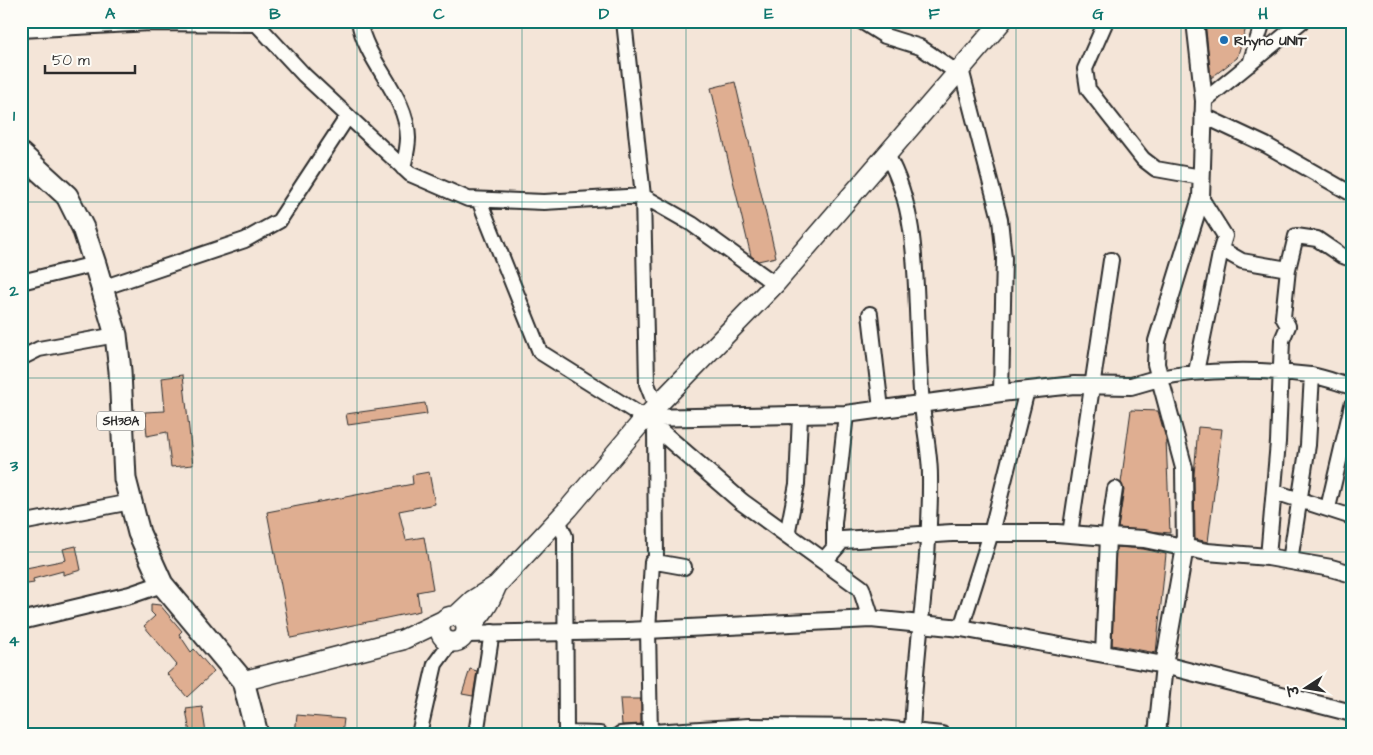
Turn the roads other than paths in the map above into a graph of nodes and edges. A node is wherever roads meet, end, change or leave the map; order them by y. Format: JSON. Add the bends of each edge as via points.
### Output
{"nodes":[{"id":1,"x":359,"y":21,"type":"edge"},
{"id":2,"x":624,"y":21,"type":"edge"},
{"id":3,"x":861,"y":21,"type":"edge"},
{"id":4,"x":1002,"y":21,"type":"edge"},
{"id":5,"x":1106,"y":21,"type":"edge"},
{"id":6,"x":1195,"y":21,"type":"edge"},
{"id":7,"x":1263,"y":21,"type":"edge"},
{"id":8,"x":1302,"y":21,"type":"edge"},
{"id":9,"x":255,"y":23,"type":"edge"},
{"id":10,"x":25,"y":27,"type":"edge"},
{"id":11,"x":1250,"y":64,"type":"junction"},
{"id":12,"x":960,"y":71,"type":"junction"},
{"id":13,"x":1203,"y":108,"type":"junction"},
{"id":14,"x":348,"y":116,"type":"junction"},
{"id":15,"x":21,"y":154,"type":"edge"},
{"id":16,"x":887,"y":155,"type":"junction"},
{"id":17,"x":403,"y":168,"type":"junction"},
{"id":18,"x":1202,"y":177,"type":"junction"},
{"id":19,"x":1352,"y":194,"type":"edge"},
{"id":20,"x":643,"y":196,"type":"junction"},
{"id":21,"x":1201,"y":198,"type":"junction"},
{"id":22,"x":479,"y":200,"type":"junction"},
{"id":23,"x":1220,"y":249,"type":"junction"},
{"id":24,"x":1352,"y":259,"type":"edge"},
{"id":25,"x":1111,"y":260,"type":"dead end"},
{"id":26,"x":95,"y":264,"type":"junction"},
{"id":27,"x":1288,"y":269,"type":"junction"},
{"id":28,"x":21,"y":282,"type":"edge"},
{"id":29,"x":775,"y":284,"type":"junction"},
{"id":30,"x":102,"y":288,"type":"junction"},
{"id":31,"x":870,"y":314,"type":"dead end"},
{"id":32,"x":116,"y":335,"type":"junction"},
{"id":33,"x":21,"y":358,"type":"edge"},
{"id":34,"x":1196,"y":372,"type":"junction"},
{"id":35,"x":1279,"y":374,"type":"junction"},
{"id":36,"x":1312,"y":376,"type":"junction"},
{"id":37,"x":1159,"y":378,"type":"junction"},
{"id":38,"x":1091,"y":386,"type":"junction"},
{"id":39,"x":1352,"y":387,"type":"edge"},
{"id":40,"x":1027,"y":390,"type":"junction"},
{"id":41,"x":1001,"y":393,"type":"junction"},
{"id":42,"x":922,"y":403,"type":"junction"},
{"id":43,"x":1352,"y":405,"type":"edge"},
{"id":44,"x":881,"y":409,"type":"junction"},
{"id":45,"x":846,"y":414,"type":"junction"},
{"id":46,"x":800,"y":415,"type":"junction"},
{"id":47,"x":652,"y":417,"type":"junction"},
{"id":48,"x":1115,"y":489,"type":"dead end"},
{"id":49,"x":1275,"y":492,"type":"junction"},
{"id":50,"x":1301,"y":500,"type":"junction"},
{"id":51,"x":131,"y":502,"type":"junction"},
{"id":52,"x":1328,"y":508,"type":"junction"},
{"id":53,"x":1352,"y":517,"type":"edge"},
{"id":54,"x":558,"y":520,"type":"junction"},
{"id":55,"x":21,"y":523,"type":"edge"},
{"id":56,"x":991,"y":533,"type":"junction"},
{"id":57,"x":928,"y":534,"type":"junction"},
{"id":58,"x":1070,"y":534,"type":"junction"},
{"id":59,"x":787,"y":535,"type":"junction"},
{"id":60,"x":1108,"y":537,"type":"junction"},
{"id":61,"x":1185,"y":548,"type":"junction"},
{"id":62,"x":829,"y":556,"type":"junction"},
{"id":63,"x":1268,"y":557,"type":"junction"},
{"id":64,"x":1290,"y":561,"type":"junction"},
{"id":65,"x":652,"y":562,"type":"dead end"},
{"id":66,"x":684,"y":567,"type":"dead end"},
{"id":67,"x":1352,"y":574,"type":"edge"},
{"id":68,"x":162,"y":584,"type":"junction"},
{"id":69,"x":871,"y":619,"type":"junction"},
{"id":70,"x":21,"y":621,"type":"edge"},
{"id":71,"x":920,"y":625,"type":"junction"},
{"id":72,"x":961,"y":628,"type":"junction"},
{"id":73,"x":454,"y":630,"type":"junction"},
{"id":74,"x":648,"y":630,"type":"junction"},
{"id":75,"x":492,"y":632,"type":"junction"},
{"id":76,"x":566,"y":633,"type":"junction"},
{"id":77,"x":1103,"y":654,"type":"junction"},
{"id":78,"x":1164,"y":665,"type":"junction"},
{"id":79,"x":243,"y":681,"type":"junction"},
{"id":80,"x":1352,"y":713,"type":"edge"},
{"id":81,"x":912,"y":732,"type":"edge"},
{"id":82,"x":650,"y":733,"type":"edge"},
{"id":83,"x":257,"y":734,"type":"edge"},
{"id":84,"x":419,"y":734,"type":"edge"},
{"id":85,"x":476,"y":734,"type":"edge"},
{"id":86,"x":566,"y":734,"type":"edge"},
{"id":87,"x":600,"y":734,"type":"edge"},
{"id":88,"x":620,"y":734,"type":"edge"},
{"id":89,"x":942,"y":734,"type":"edge"},
{"id":90,"x":1156,"y":734,"type":"edge"}],
"edges":[{"from":1,"to":17,"type":"street","via":[[362,36],[404,117],[408,138]]},
{"from":2,"to":20,"type":"street"},
{"from":3,"to":12,"type":"street","via":[[884,36],[920,47]]},
{"from":4,"to":12,"type":"main road"},
{"from":5,"to":18,"type":"street","via":[[1085,69],[1088,89],[1143,159],[1156,169]]},
{"from":6,"to":13,"type":"street"},
{"from":7,"to":11,"type":"street"},
{"from":8,"to":11,"type":"street"},
{"from":9,"to":10,"type":"street"},
{"from":9,"to":14,"type":"street"},
{"from":11,"to":13,"type":"street"},
{"from":12,"to":16,"type":"main road"},
{"from":12,"to":41,"type":"street","via":[[1000,219],[1004,258]]},
{"from":13,"to":18,"type":"street"},
{"from":13,"to":19,"type":"street"},
{"from":14,"to":17,"type":"street"},
{"from":14,"to":30,"type":"street","via":[[279,221],[245,240]]},
{"from":15,"to":26,"type":"main road","number":"SH38A","via":[[66,196],[83,228]]},
{"from":16,"to":29,"type":"main road"},
{"from":16,"to":42,"type":"street","via":[[897,172],[908,212]]},
{"from":17,"to":22,"type":"street","via":[[468,199]]},
{"from":18,"to":21,"type":"street"},
{"from":20,"to":22,"type":"street","via":[[544,202]]},
{"from":20,"to":29,"type":"street","via":[[692,224]]},
{"from":20,"to":47,"type":"street","via":[[647,384]]},
{"from":21,"to":23,"type":"street","via":[[1225,236]]},
{"from":21,"to":37,"type":"street","via":[[1157,340]]},
{"from":22,"to":47,"type":"street","via":[[540,352]]},
{"from":23,"to":27,"type":"street","via":[[1242,261]]},
{"from":23,"to":34,"type":"street"},
{"from":24,"to":27,"type":"street","via":[[1317,239],[1296,236]]},
{"from":25,"to":38,"type":"street"},
{"from":26,"to":28,"type":"street"},
{"from":26,"to":30,"type":"main road","number":"SH38A"},
{"from":27,"to":35,"type":"street","via":[[1282,317],[1288,326],[1282,340]]},
{"from":29,"to":47,"type":"main road"},
{"from":30,"to":32,"type":"main road","number":"SH38A"},
{"from":31,"to":44,"type":"street"},
{"from":32,"to":33,"type":"street","via":[[39,349]]},
{"from":32,"to":51,"type":"main road","number":"SH38A","via":[[125,480]]},
{"from":34,"to":35,"type":"street"},
{"from":34,"to":37,"type":"street"},
{"from":35,"to":36,"type":"street"},
{"from":35,"to":49,"type":"street"},
{"from":36,"to":39,"type":"street"},
{"from":36,"to":50,"type":"street"},
{"from":37,"to":38,"type":"street","via":[[1130,386]]},
{"from":37,"to":61,"type":"street","via":[[1184,468]]},
{"from":38,"to":40,"type":"street"},
{"from":38,"to":58,"type":"street"},
{"from":40,"to":41,"type":"street"},
{"from":40,"to":56,"type":"street"},
{"from":41,"to":42,"type":"street"},
{"from":42,"to":44,"type":"street"},
{"from":42,"to":57,"type":"street","via":[[930,475]]},
{"from":43,"to":52,"type":"street"},
{"from":44,"to":45,"type":"street"},
{"from":45,"to":46,"type":"street"},
{"from":45,"to":62,"type":"street"},
{"from":46,"to":47,"type":"street"},
{"from":46,"to":59,"type":"street","via":[[797,484]]},
{"from":47,"to":54,"type":"main road"},
{"from":47,"to":59,"type":"street","via":[[742,502]]},
{"from":47,"to":66,"type":"street","via":[[656,562]]},
{"from":48,"to":60,"type":"street"},
{"from":49,"to":50,"type":"street"},
{"from":49,"to":63,"type":"street"},
{"from":50,"to":52,"type":"street"},
{"from":50,"to":64,"type":"street"},
{"from":51,"to":55,"type":"street"},
{"from":51,"to":68,"type":"main road","number":"SH38A","via":[[139,533]]},
{"from":52,"to":53,"type":"street"},
{"from":54,"to":73,"type":"main road","via":[[497,585],[473,600]]},
{"from":54,"to":76,"type":"street","via":[[565,536]]},
{"from":56,"to":57,"type":"street"},
{"from":56,"to":58,"type":"street"},
{"from":56,"to":72,"type":"street"},
{"from":57,"to":62,"type":"street","via":[[842,540]]},
{"from":57,"to":71,"type":"street"},
{"from":58,"to":60,"type":"street"},
{"from":59,"to":62,"type":"street"},
{"from":60,"to":61,"type":"street","via":[[1144,539]]},
{"from":60,"to":77,"type":"street"},
{"from":61,"to":63,"type":"street"},
{"from":61,"to":78,"type":"street"},
{"from":62,"to":69,"type":"street","via":[[861,588]]},
{"from":63,"to":64,"type":"street"},
{"from":64,"to":67,"type":"street"},
{"from":65,"to":74,"type":"street"},
{"from":68,"to":70,"type":"street","via":[[130,595]]},
{"from":68,"to":79,"type":"main road","number":"SH38A"},
{"from":69,"to":71,"type":"street"},
{"from":69,"to":74,"type":"street"},
{"from":71,"to":72,"type":"street"},
{"from":71,"to":81,"type":"street"},
{"from":72,"to":77,"type":"street"},
{"from":73,"to":75,"type":"street"},
{"from":73,"to":79,"type":"main road","via":[[404,650],[370,648]]},
{"from":73,"to":84,"type":"street","via":[[435,664]]},
{"from":74,"to":76,"type":"street"},
{"from":74,"to":82,"type":"street"},
{"from":75,"to":76,"type":"street"},
{"from":75,"to":85,"type":"street"},
{"from":76,"to":86,"type":"street"},
{"from":77,"to":78,"type":"street"},
{"from":78,"to":80,"type":"street"},
{"from":78,"to":90,"type":"street"},
{"from":79,"to":83,"type":"main road"},
{"from":81,"to":82,"type":"street","via":[[872,727],[749,726]]},
{"from":81,"to":89,"type":"street"},
{"from":82,"to":88,"type":"street"},
{"from":86,"to":87,"type":"street"}]}
